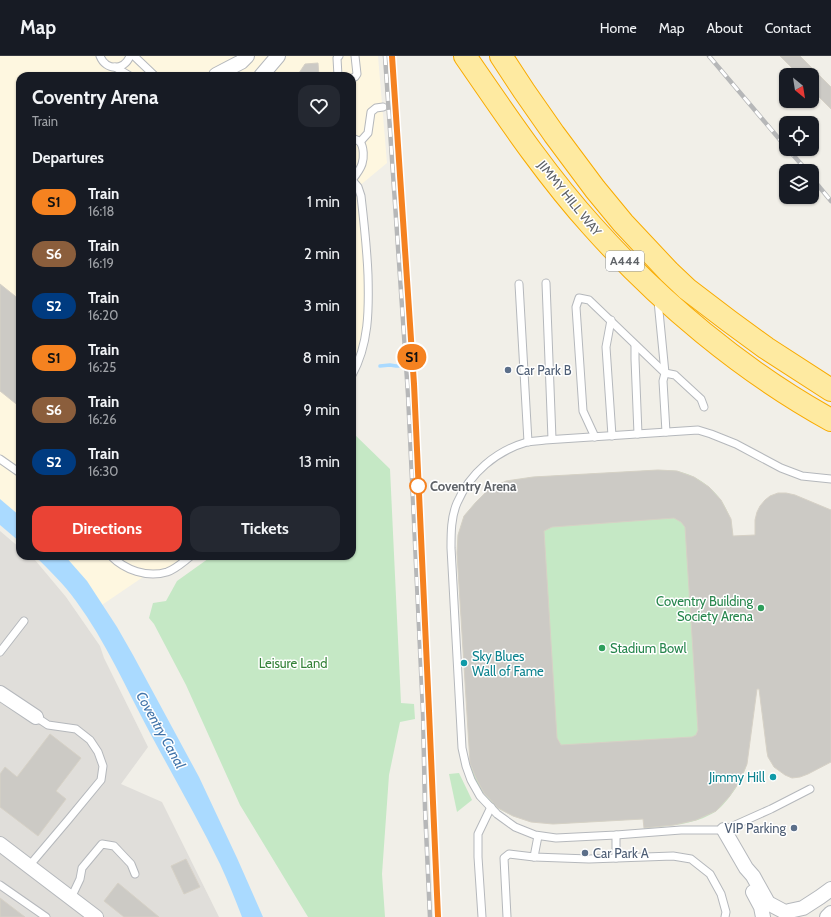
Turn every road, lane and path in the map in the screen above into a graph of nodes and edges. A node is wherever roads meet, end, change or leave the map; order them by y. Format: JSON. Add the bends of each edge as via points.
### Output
{"nodes":[{"id":1,"x":100,"y":56,"type":"edge"},
{"id":2,"x":130,"y":56,"type":"edge"},
{"id":3,"x":134,"y":56,"type":"edge"},
{"id":4,"x":247,"y":56,"type":"edge"},
{"id":5,"x":278,"y":56,"type":"edge"},
{"id":6,"x":339,"y":56,"type":"edge"},
{"id":7,"x":355,"y":56,"type":"edge"},
{"id":8,"x":465,"y":56,"type":"edge"},
{"id":9,"x":501,"y":56,"type":"edge"},
{"id":10,"x":115,"y":67,"type":"junction"},
{"id":11,"x":123,"y":72,"type":"edge"},
{"id":12,"x":151,"y":72,"type":"edge"},
{"id":13,"x":225,"y":72,"type":"edge"},
{"id":14,"x":264,"y":72,"type":"edge"},
{"id":15,"x":338,"y":72,"type":"edge"},
{"id":16,"x":356,"y":76,"type":"edge"},
{"id":17,"x":383,"y":107,"type":"dead end"},
{"id":18,"x":356,"y":140,"type":"edge"},
{"id":19,"x":360,"y":142,"type":"junction"},
{"id":20,"x":356,"y":175,"type":"edge"},
{"id":21,"x":356,"y":185,"type":"edge"},
{"id":22,"x":546,"y":283,"type":"dead end"},
{"id":23,"x":519,"y":284,"type":"dead end"},
{"id":24,"x":658,"y":293,"type":"junction"},
{"id":25,"x":611,"y":320,"type":"junction"},
{"id":26,"x":635,"y":345,"type":"junction"},
{"id":27,"x":356,"y":365,"type":"edge"},
{"id":28,"x":665,"y":373,"type":"junction"},
{"id":29,"x":831,"y":390,"type":"edge"},
{"id":30,"x":704,"y":407,"type":"dead end"},
{"id":31,"x":831,"y":420,"type":"edge"},
{"id":32,"x":666,"y":432,"type":"junction"},
{"id":33,"x":638,"y":434,"type":"junction"},
{"id":34,"x":612,"y":436,"type":"junction"},
{"id":35,"x":595,"y":437,"type":"junction"},
{"id":36,"x":552,"y":439,"type":"junction"},
{"id":37,"x":528,"y":442,"type":"junction"},
{"id":38,"x":0,"y":459,"type":"edge"},
{"id":39,"x":16,"y":470,"type":"edge"},
{"id":40,"x":831,"y":479,"type":"edge"},
{"id":41,"x":115,"y":560,"type":"edge"},
{"id":42,"x":185,"y":560,"type":"edge"},
{"id":43,"x":24,"y":621,"type":"dead end"},
{"id":44,"x":0,"y":652,"type":"edge"},
{"id":45,"x":1,"y":695,"type":"edge"},
{"id":46,"x":36,"y":716,"type":"joint"},
{"id":47,"x":810,"y":788,"type":"dead end"},
{"id":48,"x":491,"y":808,"type":"junction"},
{"id":49,"x":724,"y":830,"type":"junction"},
{"id":50,"x":616,"y":835,"type":"junction"},
{"id":51,"x":538,"y":836,"type":"junction"},
{"id":52,"x":0,"y":844,"type":"edge"},
{"id":53,"x":534,"y":857,"type":"junction"},
{"id":54,"x":616,"y":858,"type":"junction"},
{"id":55,"x":29,"y":866,"type":"junction"},
{"id":56,"x":746,"y":868,"type":"junction"},
{"id":57,"x":135,"y":874,"type":"dead end"},
{"id":58,"x":0,"y":885,"type":"edge"},
{"id":59,"x":831,"y":889,"type":"edge"},
{"id":60,"x":71,"y":898,"type":"junction"},
{"id":61,"x":790,"y":913,"type":"edge"},
{"id":62,"x":831,"y":913,"type":"edge"},
{"id":63,"x":46,"y":917,"type":"edge"},
{"id":64,"x":96,"y":917,"type":"edge"},
{"id":65,"x":482,"y":917,"type":"edge"},
{"id":66,"x":507,"y":917,"type":"edge"},
{"id":67,"x":724,"y":917,"type":"edge"},
{"id":68,"x":763,"y":917,"type":"edge"},
{"id":69,"x":769,"y":917,"type":"edge"},
{"id":70,"x":827,"y":917,"type":"edge"}],
"edges":[{"from":1,"to":10,"type":"lane","via":[[107,65]]},
{"from":2,"to":10,"type":"lane","via":[[120,67]]},
{"from":3,"to":12,"type":"lane"},
{"from":4,"to":13,"type":"street"},
{"from":5,"to":14,"type":"street"},
{"from":6,"to":15,"type":"lane"},
{"from":7,"to":16,"type":"lane"},
{"from":8,"to":24,"type":"highway","name":"JIMMY HILL WAY","number":"A444","via":[[559,187],[591,226]]},
{"from":9,"to":29,"type":"highway","name":"JIMMY HILL WAY","number":"A444","via":[[595,189],[669,272],[729,321]]},
{"from":10,"to":11,"type":"lane"},
{"from":17,"to":19,"type":"lane","via":[[371,112],[368,134]]},
{"from":18,"to":19,"type":"lane"},
{"from":19,"to":20,"type":"lane","via":[[363,163]]},
{"from":21,"to":27,"type":"lane","via":[[360,196],[367,255],[369,301],[366,332]]},
{"from":22,"to":36,"type":"lane"},
{"from":23,"to":37,"type":"lane"},
{"from":24,"to":28,"type":"lane"},
{"from":24,"to":31,"type":"highway","name":"JIMMY HILL WAY","number":"A444","via":[[740,361],[781,390]]},
{"from":25,"to":26,"type":"lane"},
{"from":25,"to":34,"type":"lane","via":[[606,347]]},
{"from":25,"to":35,"type":"lane","via":[[589,300],[579,298],[576,307],[583,411]]},
{"from":26,"to":28,"type":"lane"},
{"from":26,"to":33,"type":"lane"},
{"from":28,"to":30,"type":"lane","via":[[674,375],[701,399]]},
{"from":28,"to":32,"type":"lane","via":[[663,381]]},
{"from":32,"to":33,"type":"lane"},
{"from":32,"to":40,"type":"lane","via":[[698,430],[802,476]]},
{"from":33,"to":34,"type":"lane"},
{"from":34,"to":35,"type":"lane"},
{"from":35,"to":36,"type":"lane"},
{"from":36,"to":37,"type":"lane"},
{"from":37,"to":48,"type":"lane","via":[[493,458],[479,470],[456,503],[451,525],[462,748],[472,780],[480,796]]},
{"from":38,"to":39,"type":"lane"},
{"from":41,"to":42,"type":"lane","via":[[128,569],[154,574],[173,569]]},
{"from":43,"to":44,"type":"lane"},
{"from":45,"to":46,"type":"street"},
{"from":46,"to":55,"type":"lane","via":[[48,725],[76,729],[90,740],[103,766],[101,780]]},
{"from":47,"to":49,"type":"lane"},
{"from":48,"to":51,"type":"lane","via":[[515,827]]},
{"from":48,"to":65,"type":"lane","via":[[478,834]]},
{"from":49,"to":50,"type":"lane"},
{"from":49,"to":56,"type":"street"},
{"from":50,"to":51,"type":"lane","via":[[556,838]]},
{"from":50,"to":54,"type":"lane"},
{"from":51,"to":53,"type":"lane"},
{"from":52,"to":55,"type":"street"},
{"from":53,"to":54,"type":"lane"},
{"from":53,"to":66,"type":"lane","via":[[509,854],[504,858]]},
{"from":54,"to":67,"type":"lane","via":[[673,856],[691,859],[710,874],[721,894],[726,912]]},
{"from":55,"to":60,"type":"street"},
{"from":56,"to":61,"type":"street","via":[[768,903]]},
{"from":56,"to":68,"type":"street","via":[[745,880],[761,907]]},
{"from":57,"to":60,"type":"lane","via":[[131,864],[114,846],[102,844],[82,868]]},
{"from":58,"to":63,"type":"lane"},
{"from":59,"to":61,"type":"street","via":[[803,908]]},
{"from":60,"to":64,"type":"street"},
{"from":61,"to":69,"type":"street","via":[[776,912]]},
{"from":62,"to":70,"type":"street"}]}
